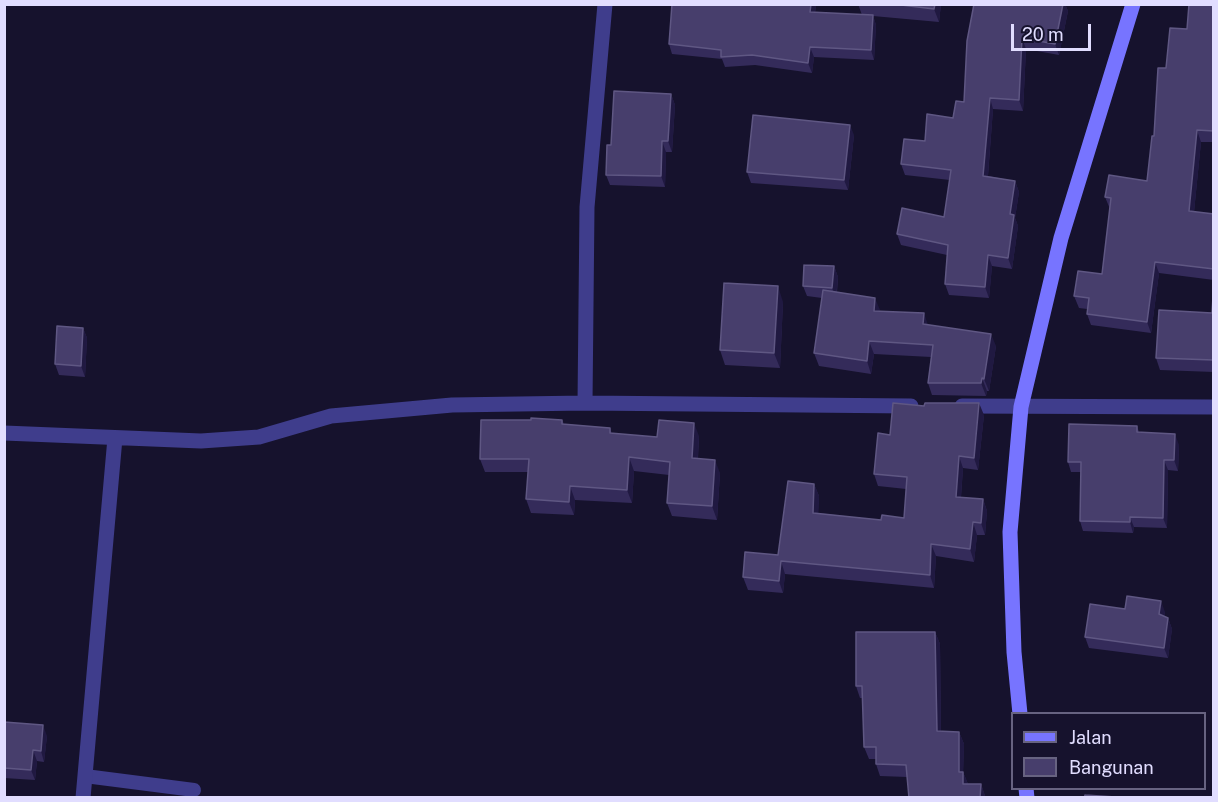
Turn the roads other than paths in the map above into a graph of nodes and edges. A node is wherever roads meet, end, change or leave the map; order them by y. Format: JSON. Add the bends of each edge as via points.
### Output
{"nodes":[{"id":1,"x":605,"y":4,"type":"edge"},
{"id":2,"x":1133,"y":4,"type":"edge"},
{"id":3,"x":585,"y":403,"type":"junction"},
{"id":4,"x":927,"y":406,"type":"edge"},
{"id":5,"x":951,"y":406,"type":"edge"},
{"id":6,"x":1022,"y":407,"type":"junction"},
{"id":7,"x":1214,"y":407,"type":"edge"},
{"id":8,"x":4,"y":433,"type":"edge"},
{"id":9,"x":115,"y":438,"type":"junction"},
{"id":10,"x":1020,"y":712,"type":"edge"},
{"id":11,"x":85,"y":776,"type":"junction"},
{"id":12,"x":194,"y":790,"type":"dead end"},
{"id":13,"x":83,"y":798,"type":"edge"}],
"edges":[{"from":1,"to":3,"type":"street","via":[[587,207]]},
{"from":2,"to":6,"type":"street","via":[[1061,238]]},
{"from":3,"to":4,"type":"street"},
{"from":3,"to":9,"type":"street","via":[[452,405],[331,416],[259,437],[201,441]]},
{"from":5,"to":6,"type":"street"},
{"from":6,"to":7,"type":"street"},
{"from":6,"to":10,"type":"street","via":[[1010,532]]},
{"from":8,"to":9,"type":"street"},
{"from":9,"to":11,"type":"street"},
{"from":11,"to":12,"type":"lane"},
{"from":11,"to":13,"type":"street"}]}
